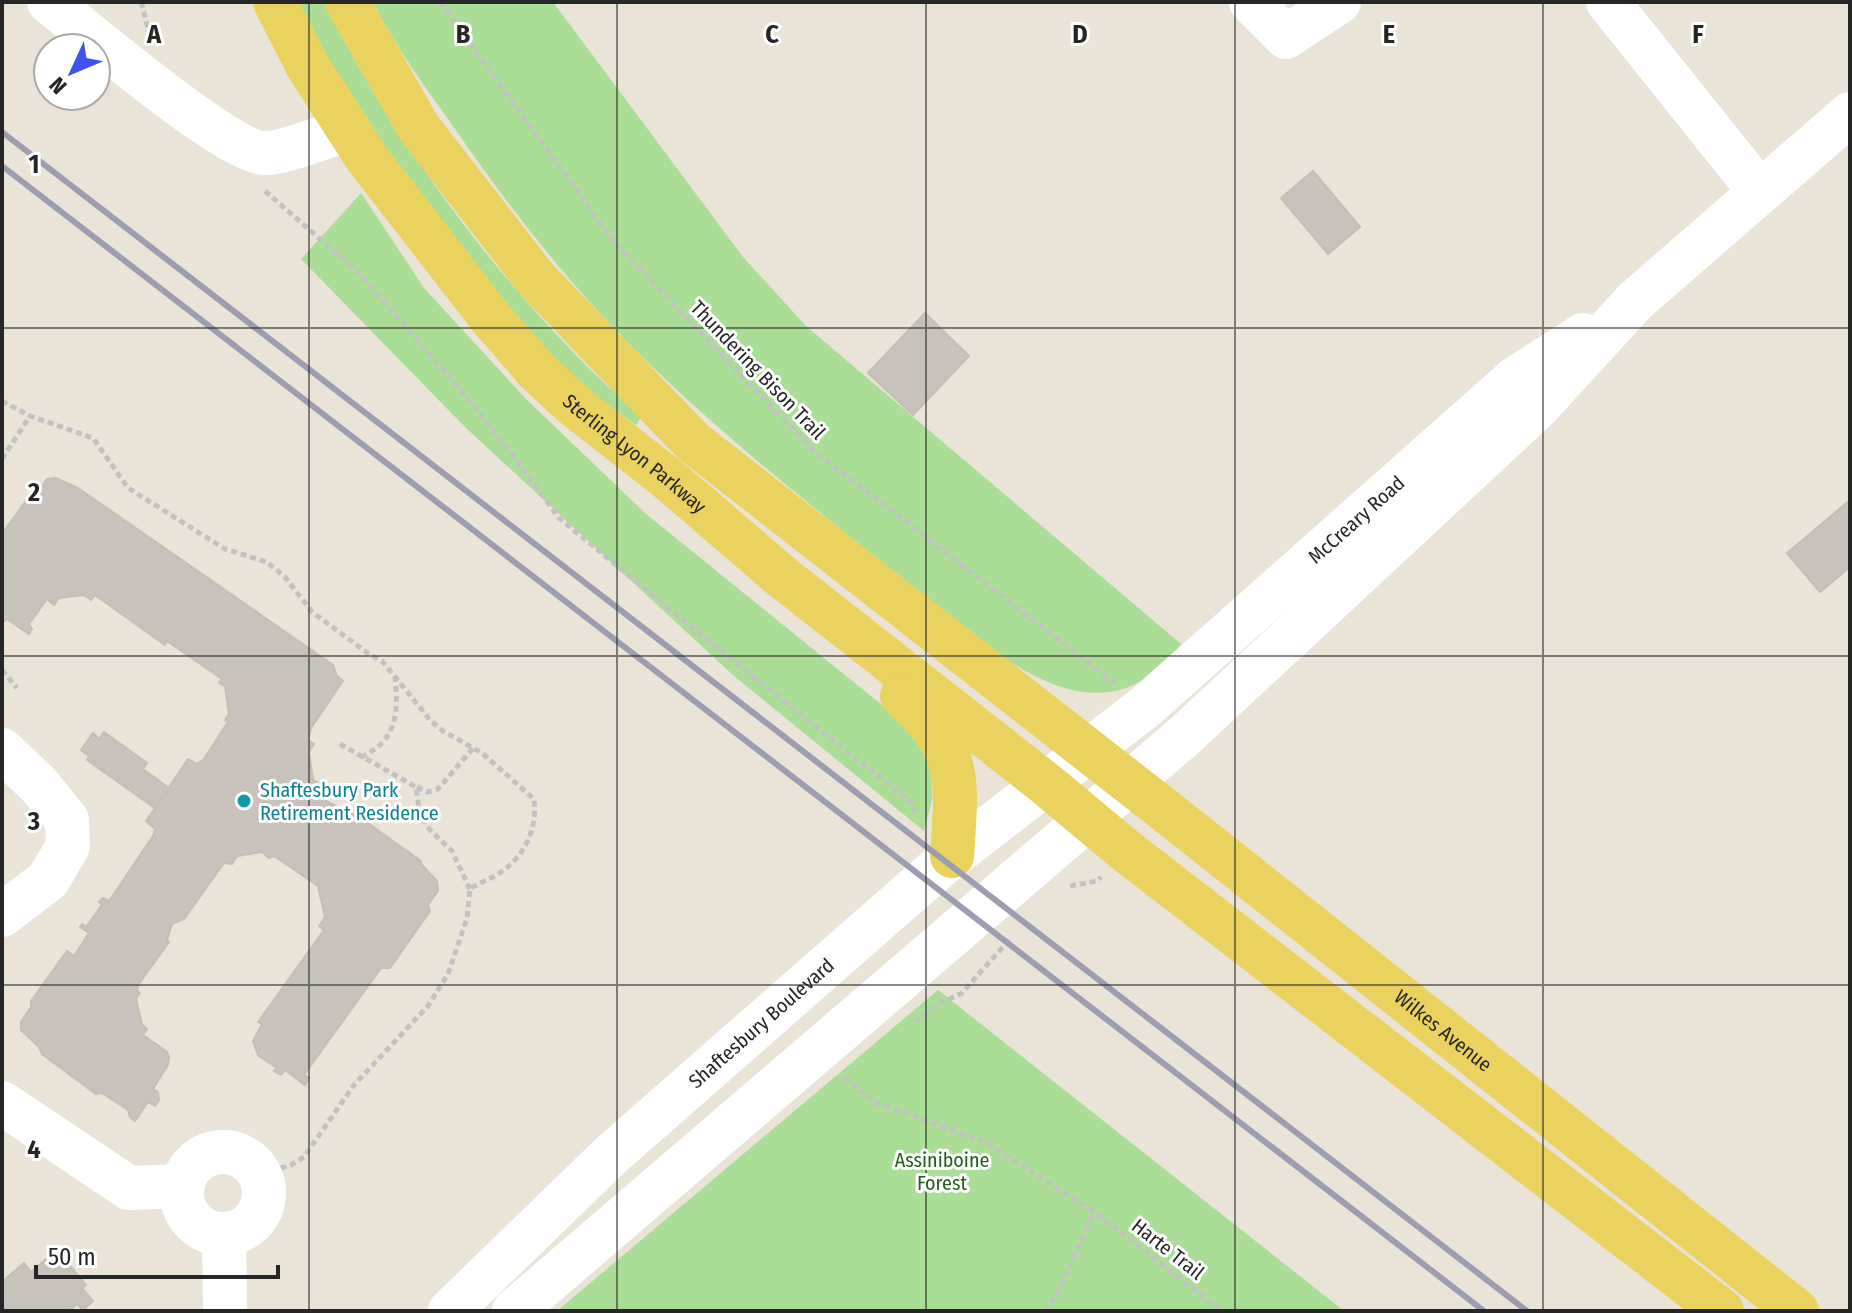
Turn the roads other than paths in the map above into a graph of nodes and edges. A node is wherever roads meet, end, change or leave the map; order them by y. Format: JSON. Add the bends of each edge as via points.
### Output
{"nodes":[{"id":1,"x":49,"y":2,"type":"edge"},
{"id":2,"x":275,"y":2,"type":"edge"},
{"id":3,"x":347,"y":2,"type":"edge"},
{"id":4,"x":1251,"y":2,"type":"edge"},
{"id":5,"x":1339,"y":2,"type":"edge"},
{"id":6,"x":1608,"y":2,"type":"edge"},
{"id":7,"x":1850,"y":114,"type":"edge"},
{"id":8,"x":348,"y":129,"type":"junction"},
{"id":9,"x":1760,"y":192,"type":"junction"},
{"id":10,"x":1635,"y":301,"type":"junction"},
{"id":11,"x":781,"y":576,"type":"junction"},
{"id":12,"x":2,"y":750,"type":"edge"},
{"id":13,"x":1088,"y":752,"type":"junction"},
{"id":14,"x":1128,"y":783,"type":"junction"},
{"id":15,"x":1046,"y":784,"type":"junction"},
{"id":16,"x":1088,"y":819,"type":"junction"},
{"id":17,"x":943,"y":865,"type":"junction"},
{"id":18,"x":2,"y":915,"type":"edge"},
{"id":19,"x":2,"y":1103,"type":"edge"},
{"id":20,"x":183,"y":1186,"type":"junction"},
{"id":21,"x":224,"y":1234,"type":"junction"},
{"id":22,"x":227,"y":1310,"type":"edge"},
{"id":23,"x":450,"y":1311,"type":"edge"},
{"id":24,"x":514,"y":1311,"type":"edge"},
{"id":25,"x":1722,"y":1311,"type":"edge"},
{"id":26,"x":1797,"y":1311,"type":"edge"}],
"edges":[{"from":1,"to":8,"type":"street","via":[[209,127],[251,151],[267,154]]},
{"from":2,"to":8,"type":"main road","name":"Sterling Lyon Parkway"},
{"from":3,"to":13,"type":"main road","via":[[419,128],[536,279],[693,442]]},
{"from":4,"to":5,"type":"street","via":[[1286,37]]},
{"from":6,"to":9,"type":"street"},
{"from":7,"to":9,"type":"street","name":"McCreary Road"},
{"from":8,"to":11,"type":"main road","name":"Sterling Lyon Parkway","via":[[536,370]]},
{"from":9,"to":10,"type":"street","name":"McCreary Road"},
{"from":10,"to":13,"type":"street","name":"McCreary Road","via":[[1516,378]]},
{"from":10,"to":14,"type":"street","name":"McCreary Road","via":[[1538,407]]},
{"from":11,"to":15,"type":"main road","name":"Sterling Lyon Parkway"},
{"from":11,"to":17,"type":"main road","via":[[838,639],[924,715],[946,747],[956,776]]},
{"from":12,"to":18,"type":"street","via":[[67,820],[68,846],[48,880]]},
{"from":13,"to":14,"type":"main road","name":"Wilkes Avenue"},
{"from":13,"to":15,"type":"street","name":"Shaftesbury Boulevard"},
{"from":14,"to":16,"type":"street"},
{"from":14,"to":26,"type":"main road","name":"Wilkes Avenue"},
{"from":15,"to":16,"type":"main road","name":"Sterling Lyon Parkway"},
{"from":15,"to":17,"type":"street","name":"Shaftesbury Boulevard"},
{"from":16,"to":24,"type":"street","via":[[1001,928]]},
{"from":16,"to":25,"type":"main road"},
{"from":17,"to":23,"type":"street","name":"Shaftesbury Boulevard","via":[[611,1155]]},
{"from":19,"to":20,"type":"street","via":[[129,1188]]},
{"from":20,"to":21,"type":"street","via":[[190,1218],[207,1232]]},
{"from":20,"to":21,"type":"street","via":[[192,1165],[218,1152],[253,1164],[265,1193],[260,1213],[245,1229]]},
{"from":21,"to":22,"type":"street"}]}
